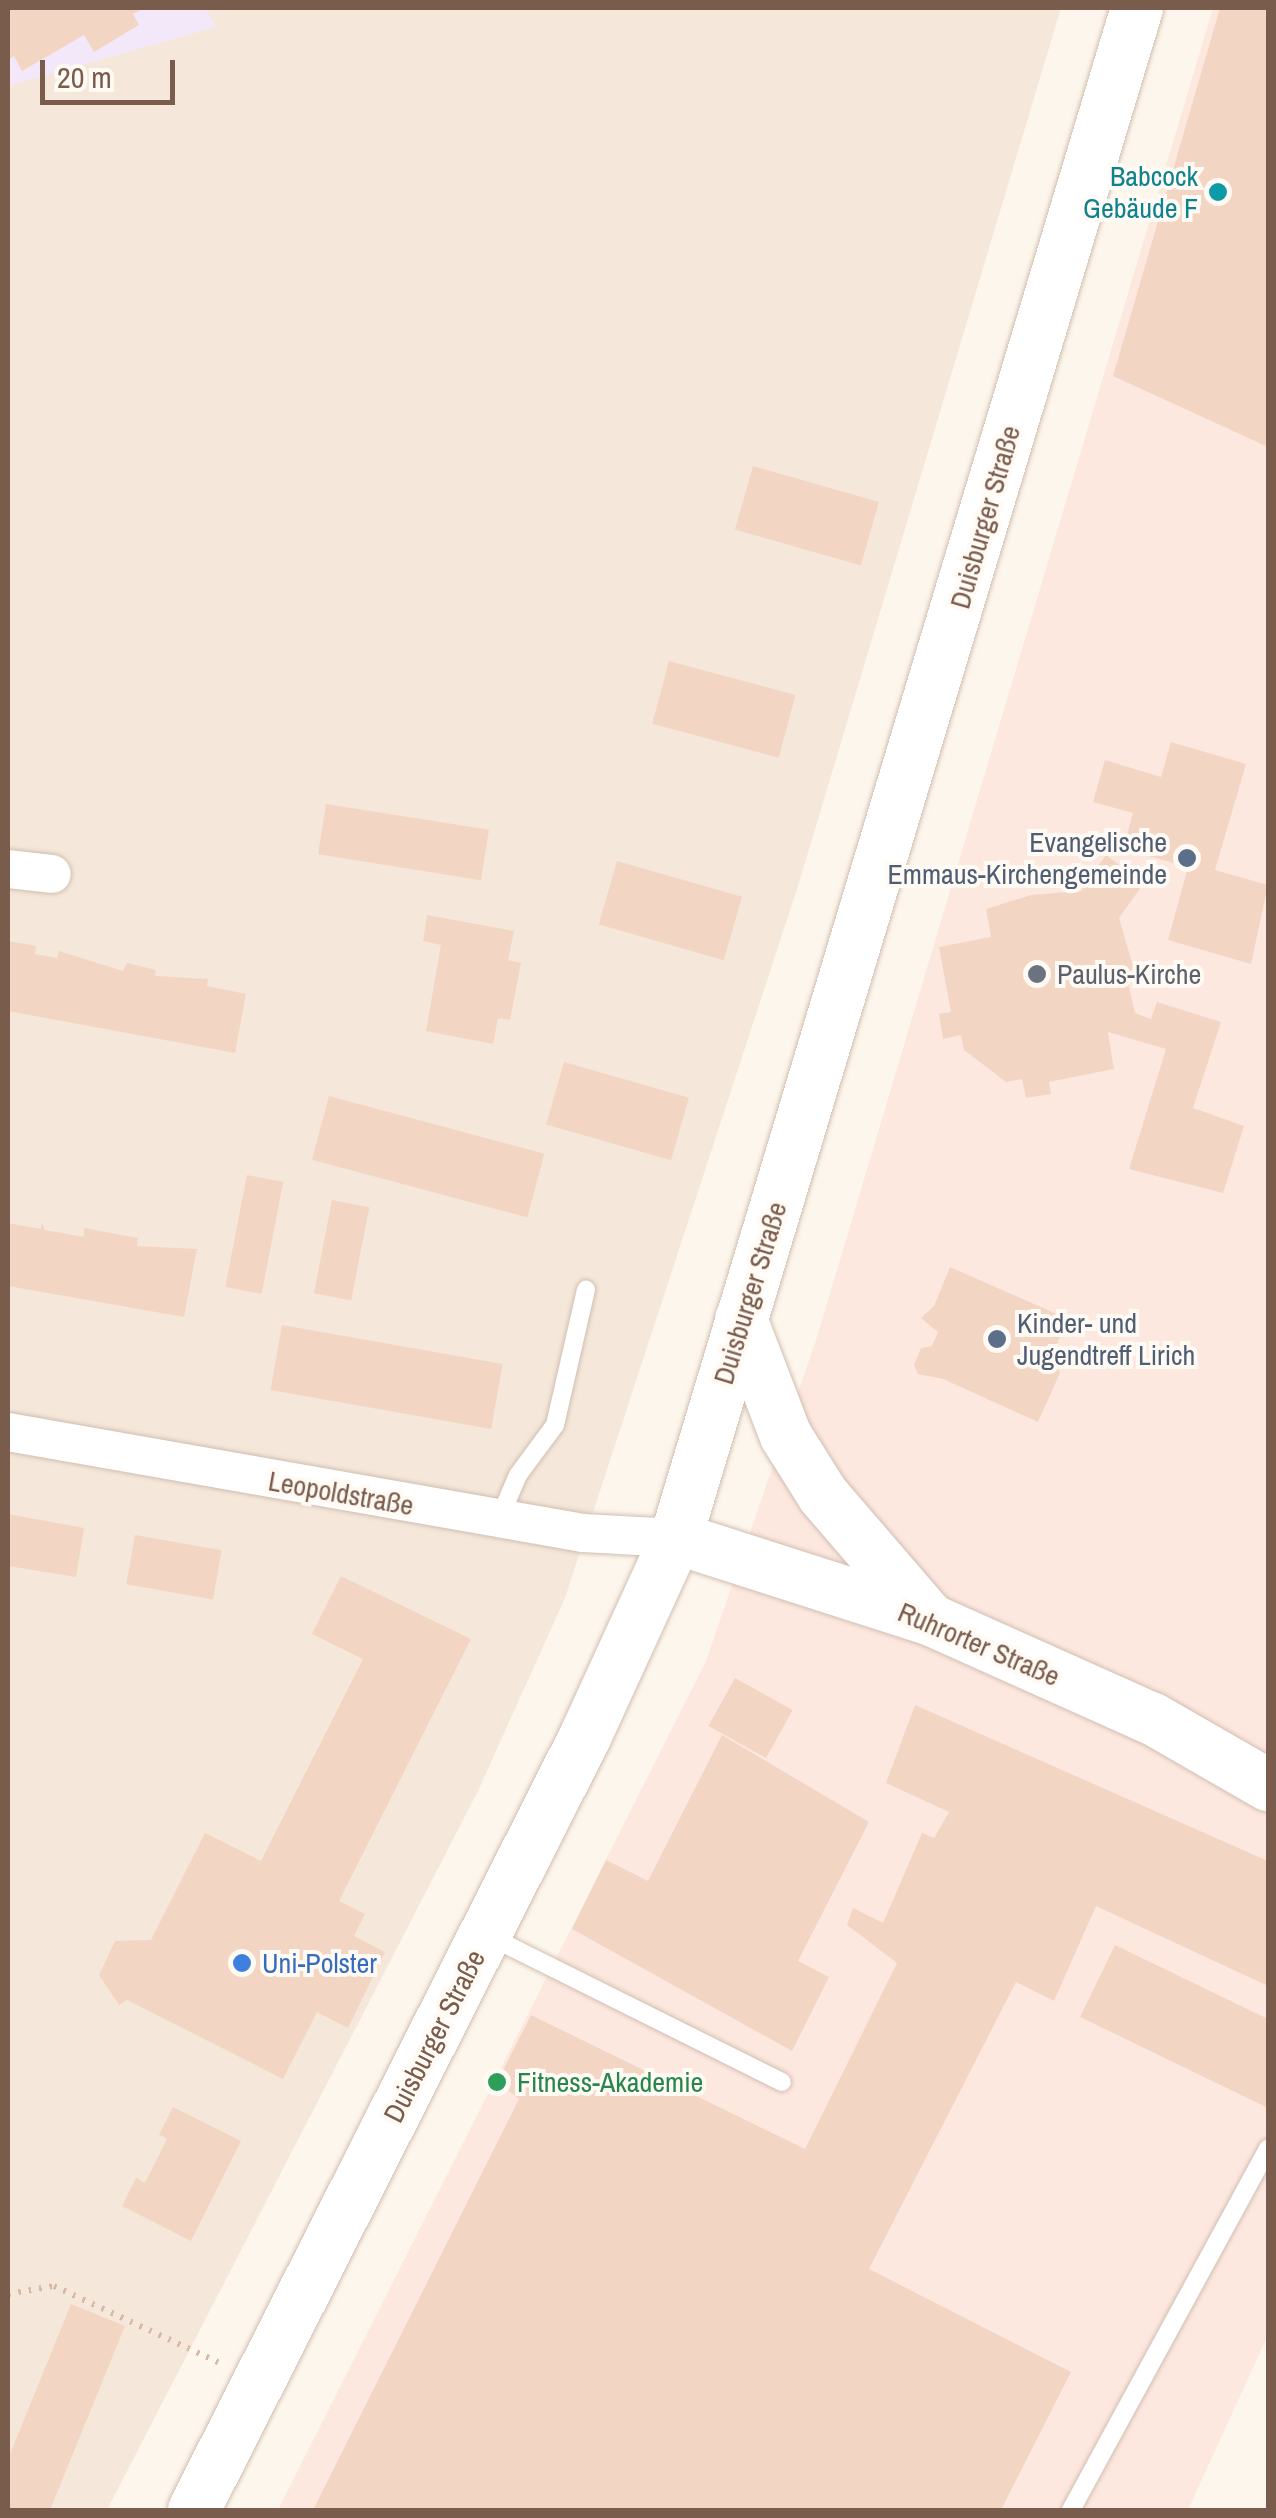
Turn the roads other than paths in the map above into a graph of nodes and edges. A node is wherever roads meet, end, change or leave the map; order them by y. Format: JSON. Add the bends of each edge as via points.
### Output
{"nodes":[{"id":1,"x":1136,"y":8,"type":"edge"},
{"id":2,"x":8,"y":869,"type":"edge"},
{"id":3,"x":52,"y":874,"type":"dead end"},
{"id":4,"x":586,"y":1290,"type":"dead end"},
{"id":5,"x":741,"y":1318,"type":"junction"},
{"id":6,"x":8,"y":1432,"type":"edge"},
{"id":7,"x":499,"y":1520,"type":"junction"},
{"id":8,"x":676,"y":1538,"type":"junction"},
{"id":9,"x":929,"y":1618,"type":"junction"},
{"id":10,"x":1268,"y":1784,"type":"edge"},
{"id":11,"x":486,"y":1934,"type":"junction"},
{"id":12,"x":782,"y":2082,"type":"dead end"},
{"id":13,"x":1268,"y":2148,"type":"edge"},
{"id":14,"x":194,"y":2510,"type":"edge"},
{"id":15,"x":1071,"y":2510,"type":"edge"}],
"edges":[{"from":1,"to":5,"type":"main road","name":"Duisburger Straße","via":[[840,1008]]},
{"from":2,"to":3,"type":"street"},
{"from":4,"to":7,"type":"lane","via":[[555,1426],[518,1475]]},
{"from":5,"to":8,"type":"main road","name":"Duisburger Straße"},
{"from":5,"to":9,"type":"main road","via":[[786,1436],[823,1495]]},
{"from":6,"to":7,"type":"street","name":"Leopoldstraße"},
{"from":7,"to":8,"type":"street","name":"Leopoldstraße"},
{"from":8,"to":9,"type":"main road","name":"Ruhrorter Straße"},
{"from":8,"to":11,"type":"main road","name":"Duisburger Straße"},
{"from":9,"to":10,"type":"main road","name":"Ruhrorter Straße","via":[[1153,1720]]},
{"from":11,"to":12,"type":"lane"},
{"from":11,"to":14,"type":"main road","name":"Duisburger Straße"},
{"from":13,"to":15,"type":"lane"}]}
